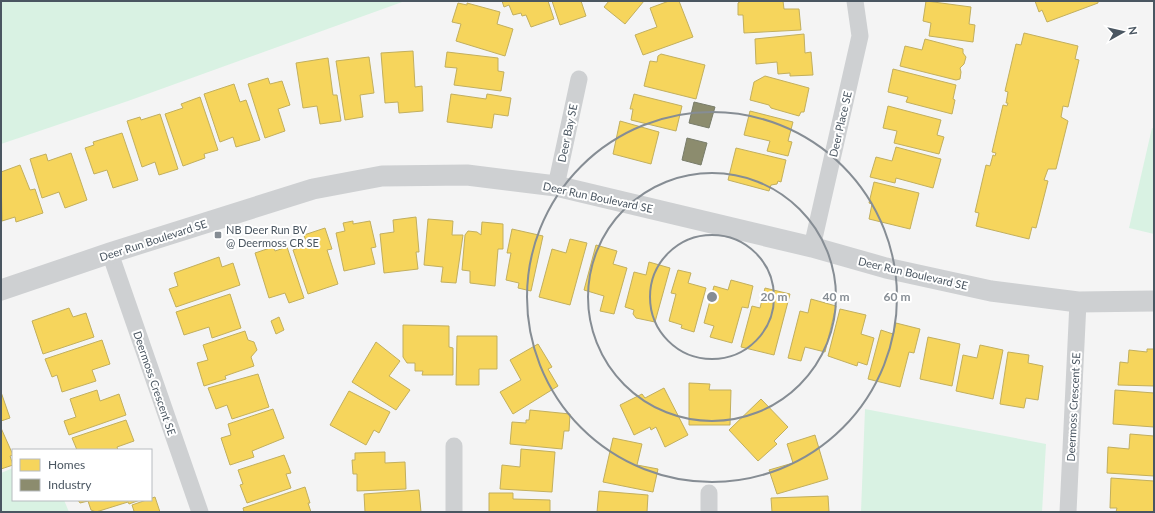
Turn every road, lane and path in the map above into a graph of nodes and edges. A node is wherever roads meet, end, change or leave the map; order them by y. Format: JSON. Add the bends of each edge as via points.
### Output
{"nodes":[{"id":1,"x":855,"y":1,"type":"edge"},
{"id":2,"x":578,"y":79,"type":"dead end"},
{"id":3,"x":556,"y":186,"type":"junction"},
{"id":4,"x":812,"y":246,"type":"junction"},
{"id":5,"x":110,"y":253,"type":"junction"},
{"id":6,"x":1,"y":290,"type":"edge"},
{"id":7,"x":1154,"y":301,"type":"edge"},
{"id":8,"x":1078,"y":302,"type":"junction"},
{"id":9,"x":454,"y":446,"type":"dead end"},
{"id":10,"x":709,"y":493,"type":"dead end"},
{"id":11,"x":200,"y":512,"type":"edge"},
{"id":12,"x":454,"y":512,"type":"edge"},
{"id":13,"x":709,"y":512,"type":"edge"},
{"id":14,"x":1068,"y":512,"type":"edge"}],
"edges":[{"from":1,"to":4,"type":"street","name":"Deer Place SE","via":[[860,36]]},
{"from":2,"to":3,"type":"street","name":"Deer Bay SE"},
{"from":3,"to":4,"type":"street","name":"Deer Run Boulevard SE"},
{"from":3,"to":5,"type":"street","name":"Deer Run Boulevard SE","via":[[467,175],[382,176],[313,189]]},
{"from":4,"to":8,"type":"street","name":"Deer Run Boulevard SE","via":[[886,268],[991,291]]},
{"from":5,"to":6,"type":"street","name":"Deer Run Boulevard SE"},
{"from":5,"to":11,"type":"street","name":"Deermoss Crescent SE"},
{"from":7,"to":8,"type":"street","name":"Deer Run Boulevard SE"},
{"from":8,"to":14,"type":"street","name":"Deermoss Crescent SE"},
{"from":9,"to":12,"type":"street"},
{"from":10,"to":13,"type":"street"}]}
